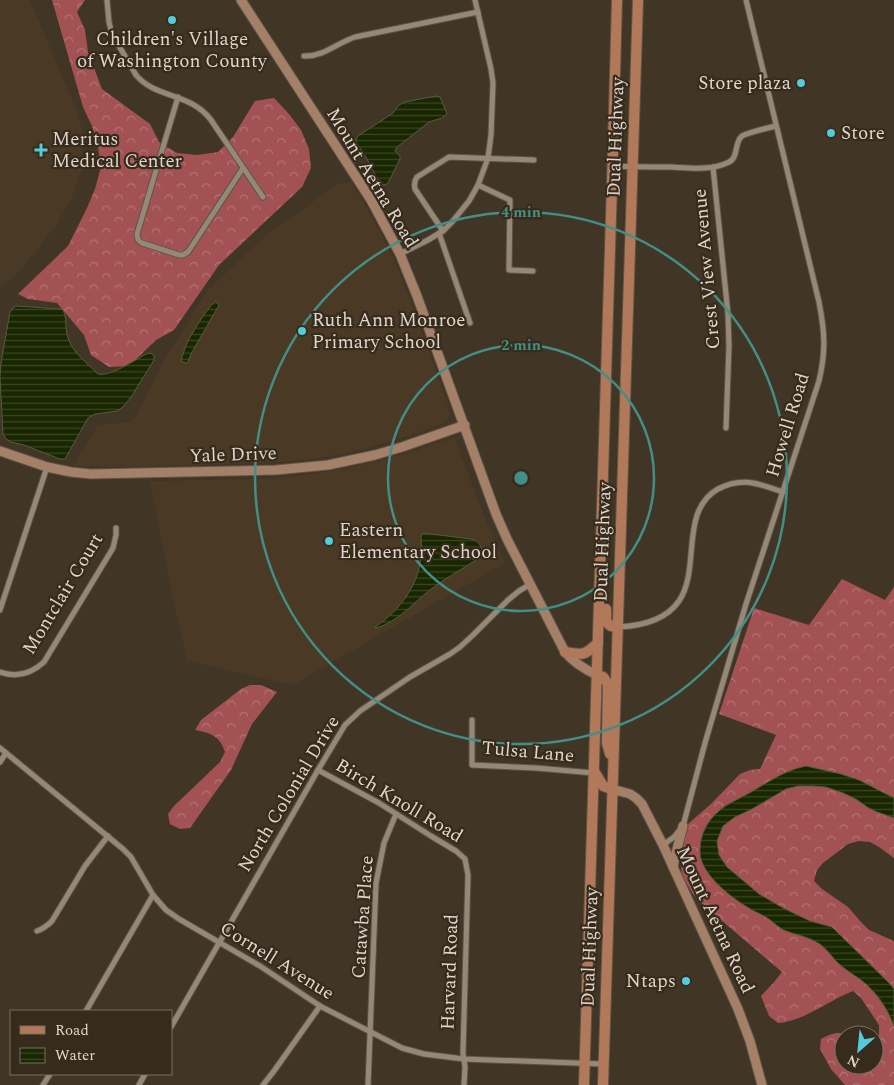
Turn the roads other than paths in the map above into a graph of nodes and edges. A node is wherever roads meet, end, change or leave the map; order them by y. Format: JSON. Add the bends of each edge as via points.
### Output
{"nodes":[{"id":1,"x":107,"y":0,"type":"edge"},
{"id":2,"x":241,"y":0,"type":"edge"},
{"id":3,"x":475,"y":0,"type":"edge"},
{"id":4,"x":617,"y":0,"type":"edge"},
{"id":5,"x":638,"y":0,"type":"edge"},
{"id":6,"x":746,"y":0,"type":"edge"},
{"id":7,"x":478,"y":12,"type":"junction"},
{"id":8,"x":304,"y":56,"type":"dead end"},
{"id":9,"x":178,"y":98,"type":"junction"},
{"id":10,"x":776,"y":126,"type":"junction"},
{"id":11,"x":488,"y":158,"type":"junction"},
{"id":12,"x":534,"y":160,"type":"dead end"},
{"id":13,"x":613,"y":166,"type":"junction"},
{"id":14,"x":632,"y":167,"type":"junction"},
{"id":15,"x":713,"y":167,"type":"junction"},
{"id":16,"x":243,"y":168,"type":"junction"},
{"id":17,"x":478,"y":185,"type":"junction"},
{"id":18,"x":263,"y":198,"type":"dead end"},
{"id":19,"x":441,"y":232,"type":"junction"},
{"id":20,"x":400,"y":254,"type":"junction"},
{"id":21,"x":533,"y":271,"type":"dead end"},
{"id":22,"x":470,"y":323,"type":"dead end"},
{"id":23,"x":465,"y":425,"type":"junction"},
{"id":24,"x":726,"y":428,"type":"dead end"},
{"id":25,"x":0,"y":451,"type":"edge"},
{"id":26,"x":48,"y":467,"type":"junction"},
{"id":27,"x":783,"y":492,"type":"junction"},
{"id":28,"x":602,"y":514,"type":"junction"},
{"id":29,"x":116,"y":528,"type":"dead end"},
{"id":30,"x":529,"y":585,"type":"junction"},
{"id":31,"x":0,"y":610,"type":"edge"},
{"id":32,"x":618,"y":627,"type":"junction"},
{"id":33,"x":598,"y":643,"type":"junction"},
{"id":34,"x":565,"y":652,"type":"junction"},
{"id":35,"x":0,"y":672,"type":"edge"},
{"id":36,"x":597,"y":675,"type":"junction"},
{"id":37,"x":472,"y":720,"type":"dead end"},
{"id":38,"x":0,"y":748,"type":"edge"},
{"id":39,"x":6,"y":753,"type":"junction"},
{"id":40,"x":0,"y":762,"type":"edge"},
{"id":41,"x":614,"y":765,"type":"junction"},
{"id":42,"x":318,"y":770,"type":"junction"},
{"id":43,"x":594,"y":771,"type":"junction"},
{"id":44,"x":612,"y":789,"type":"junction"},
{"id":45,"x":593,"y":804,"type":"junction"},
{"id":46,"x":612,"y":805,"type":"junction"},
{"id":47,"x":396,"y":814,"type":"junction"},
{"id":48,"x":683,"y":826,"type":"junction"},
{"id":49,"x":108,"y":836,"type":"junction"},
{"id":50,"x":663,"y":845,"type":"junction"},
{"id":51,"x":465,"y":859,"type":"joint"},
{"id":52,"x":673,"y":867,"type":"junction"},
{"id":53,"x":153,"y":896,"type":"junction"},
{"id":54,"x":37,"y":931,"type":"dead end"},
{"id":55,"x":220,"y":942,"type":"junction"},
{"id":56,"x":320,"y":1006,"type":"junction"},
{"id":57,"x":87,"y":1010,"type":"edge"},
{"id":58,"x":172,"y":1025,"type":"edge"},
{"id":59,"x":370,"y":1032,"type":"junction"},
{"id":60,"x":464,"y":1059,"type":"junction"},
{"id":61,"x":584,"y":1063,"type":"junction"},
{"id":62,"x":603,"y":1064,"type":"junction"},
{"id":63,"x":263,"y":1085,"type":"edge"},
{"id":64,"x":368,"y":1085,"type":"edge"},
{"id":65,"x":464,"y":1085,"type":"edge"},
{"id":66,"x":584,"y":1085,"type":"edge"},
{"id":67,"x":603,"y":1085,"type":"edge"},
{"id":68,"x":762,"y":1085,"type":"edge"}],
"edges":[{"from":1,"to":9,"type":"street","via":[[112,34],[136,75],[149,87]]},
{"from":2,"to":20,"type":"street","name":"Mount Aetna Road","via":[[371,200]]},
{"from":3,"to":7,"type":"street"},
{"from":4,"to":13,"type":"main road","name":"Dual Highway"},
{"from":5,"to":14,"type":"main road","name":"Dual Highway"},
{"from":6,"to":10,"type":"street","name":"Howell Road"},
{"from":7,"to":8,"type":"street","via":[[355,37],[318,55]]},
{"from":7,"to":11,"type":"street","via":[[493,83]]},
{"from":9,"to":16,"type":"street","via":[[206,113]]},
{"from":9,"to":16,"type":"street","via":[[137,234],[139,241],[186,254]]},
{"from":10,"to":15,"type":"street","via":[[743,135],[733,160]]},
{"from":10,"to":27,"type":"street","name":"Howell Road","via":[[825,339],[819,381]]},
{"from":11,"to":12,"type":"street"},
{"from":11,"to":17,"type":"street"},
{"from":11,"to":19,"type":"street","via":[[449,157],[415,180],[415,189]]},
{"from":13,"to":14,"type":"street"},
{"from":13,"to":28,"type":"main road","name":"Dual Highway"},
{"from":14,"to":15,"type":"street"},
{"from":14,"to":32,"type":"main road","name":"Dual Highway"},
{"from":15,"to":24,"type":"street","name":"Crest View Avenue","via":[[729,330]]},
{"from":16,"to":18,"type":"street"},
{"from":17,"to":19,"type":"street","via":[[461,212]]},
{"from":17,"to":21,"type":"street","via":[[510,200],[508,270]]},
{"from":19,"to":20,"type":"street"},
{"from":19,"to":22,"type":"street"},
{"from":20,"to":23,"type":"street","name":"Mount Aetna Road"},
{"from":23,"to":26,"type":"street","name":"Yale Drive","via":[[375,455],[305,468],[110,474]]},
{"from":23,"to":30,"type":"street","name":"Mount Aetna Road","via":[[506,539]]},
{"from":25,"to":26,"type":"street","name":"Yale Drive"},
{"from":26,"to":31,"type":"street"},
{"from":27,"to":32,"type":"street","via":[[741,481],[723,486],[708,497],[694,525],[686,586],[680,599],[659,618]]},
{"from":27,"to":48,"type":"street","name":"Howell Road","via":[[730,657]]},
{"from":28,"to":32,"type":"main road","via":[[608,529],[605,619],[609,625]]},
{"from":28,"to":33,"type":"main road","name":"Dual Highway"},
{"from":29,"to":35,"type":"street","name":"Montclair Court","via":[[113,548],[44,662],[32,672],[13,676]]},
{"from":30,"to":34,"type":"street","name":"Mount Aetna Road"},
{"from":30,"to":42,"type":"street","name":"North Colonial Drive","via":[[508,600],[460,647],[352,718]]},
{"from":32,"to":41,"type":"main road","name":"Dual Highway"},
{"from":33,"to":34,"type":"main road","via":[[585,654]]},
{"from":33,"to":36,"type":"main road","name":"Dual Highway"},
{"from":34,"to":36,"type":"street","name":"Mount Aetna Road"},
{"from":36,"to":41,"type":"main road","via":[[608,684],[607,743]]},
{"from":36,"to":43,"type":"main road","name":"Dual Highway"},
{"from":37,"to":43,"type":"street","name":"Tulsa Lane","via":[[472,765]]},
{"from":38,"to":39,"type":"street","name":"Cornell Avenue"},
{"from":39,"to":40,"type":"street"},
{"from":39,"to":49,"type":"street","name":"Cornell Avenue"},
{"from":41,"to":44,"type":"main road","name":"Dual Highway"},
{"from":42,"to":47,"type":"street","name":"Birch Knoll Road"},
{"from":42,"to":55,"type":"street","name":"North Colonial Drive"},
{"from":43,"to":44,"type":"main road","via":[[603,786]]},
{"from":43,"to":45,"type":"main road","name":"Dual Highway"},
{"from":44,"to":46,"type":"main road","name":"Dual Highway"},
{"from":44,"to":50,"type":"street","name":"Mount Aetna Road","via":[[630,794],[642,804]]},
{"from":45,"to":46,"type":"main road"},
{"from":45,"to":61,"type":"main road","name":"Dual Highway"},
{"from":46,"to":62,"type":"main road","name":"Dual Highway"},
{"from":47,"to":51,"type":"street","name":"Birch Knoll Road","via":[[456,850]]},
{"from":47,"to":59,"type":"street","name":"Catawba Place","via":[[384,843],[376,883]]},
{"from":48,"to":50,"type":"street"},
{"from":48,"to":52,"type":"street"},
{"from":49,"to":53,"type":"street","name":"Cornell Avenue","via":[[131,857]]},
{"from":49,"to":54,"type":"street","via":[[52,920]]},
{"from":50,"to":52,"type":"street","name":"Mount Aetna Road"},
{"from":51,"to":60,"type":"street","name":"Harvard Road","via":[[468,875]]},
{"from":52,"to":68,"type":"street","name":"Mount Aetna Road","via":[[738,1009]]},
{"from":53,"to":55,"type":"street","name":"Cornell Avenue","via":[[173,915]]},
{"from":53,"to":57,"type":"street"},
{"from":55,"to":56,"type":"street","name":"Cornell Avenue"},
{"from":55,"to":58,"type":"street","name":"North Colonial Drive"},
{"from":56,"to":59,"type":"street","name":"Cornell Avenue"},
{"from":56,"to":63,"type":"street"},
{"from":59,"to":60,"type":"street","name":"Cornell Avenue","via":[[414,1052]]},
{"from":59,"to":64,"type":"street","name":"Catawba Place"},
{"from":60,"to":61,"type":"street","name":"Cornell Avenue"},
{"from":60,"to":65,"type":"street","name":"Harvard Road"},
{"from":61,"to":62,"type":"street","name":"Cornell Avenue"},
{"from":61,"to":66,"type":"main road","name":"Dual Highway"},
{"from":62,"to":67,"type":"main road","name":"Dual Highway"}]}
